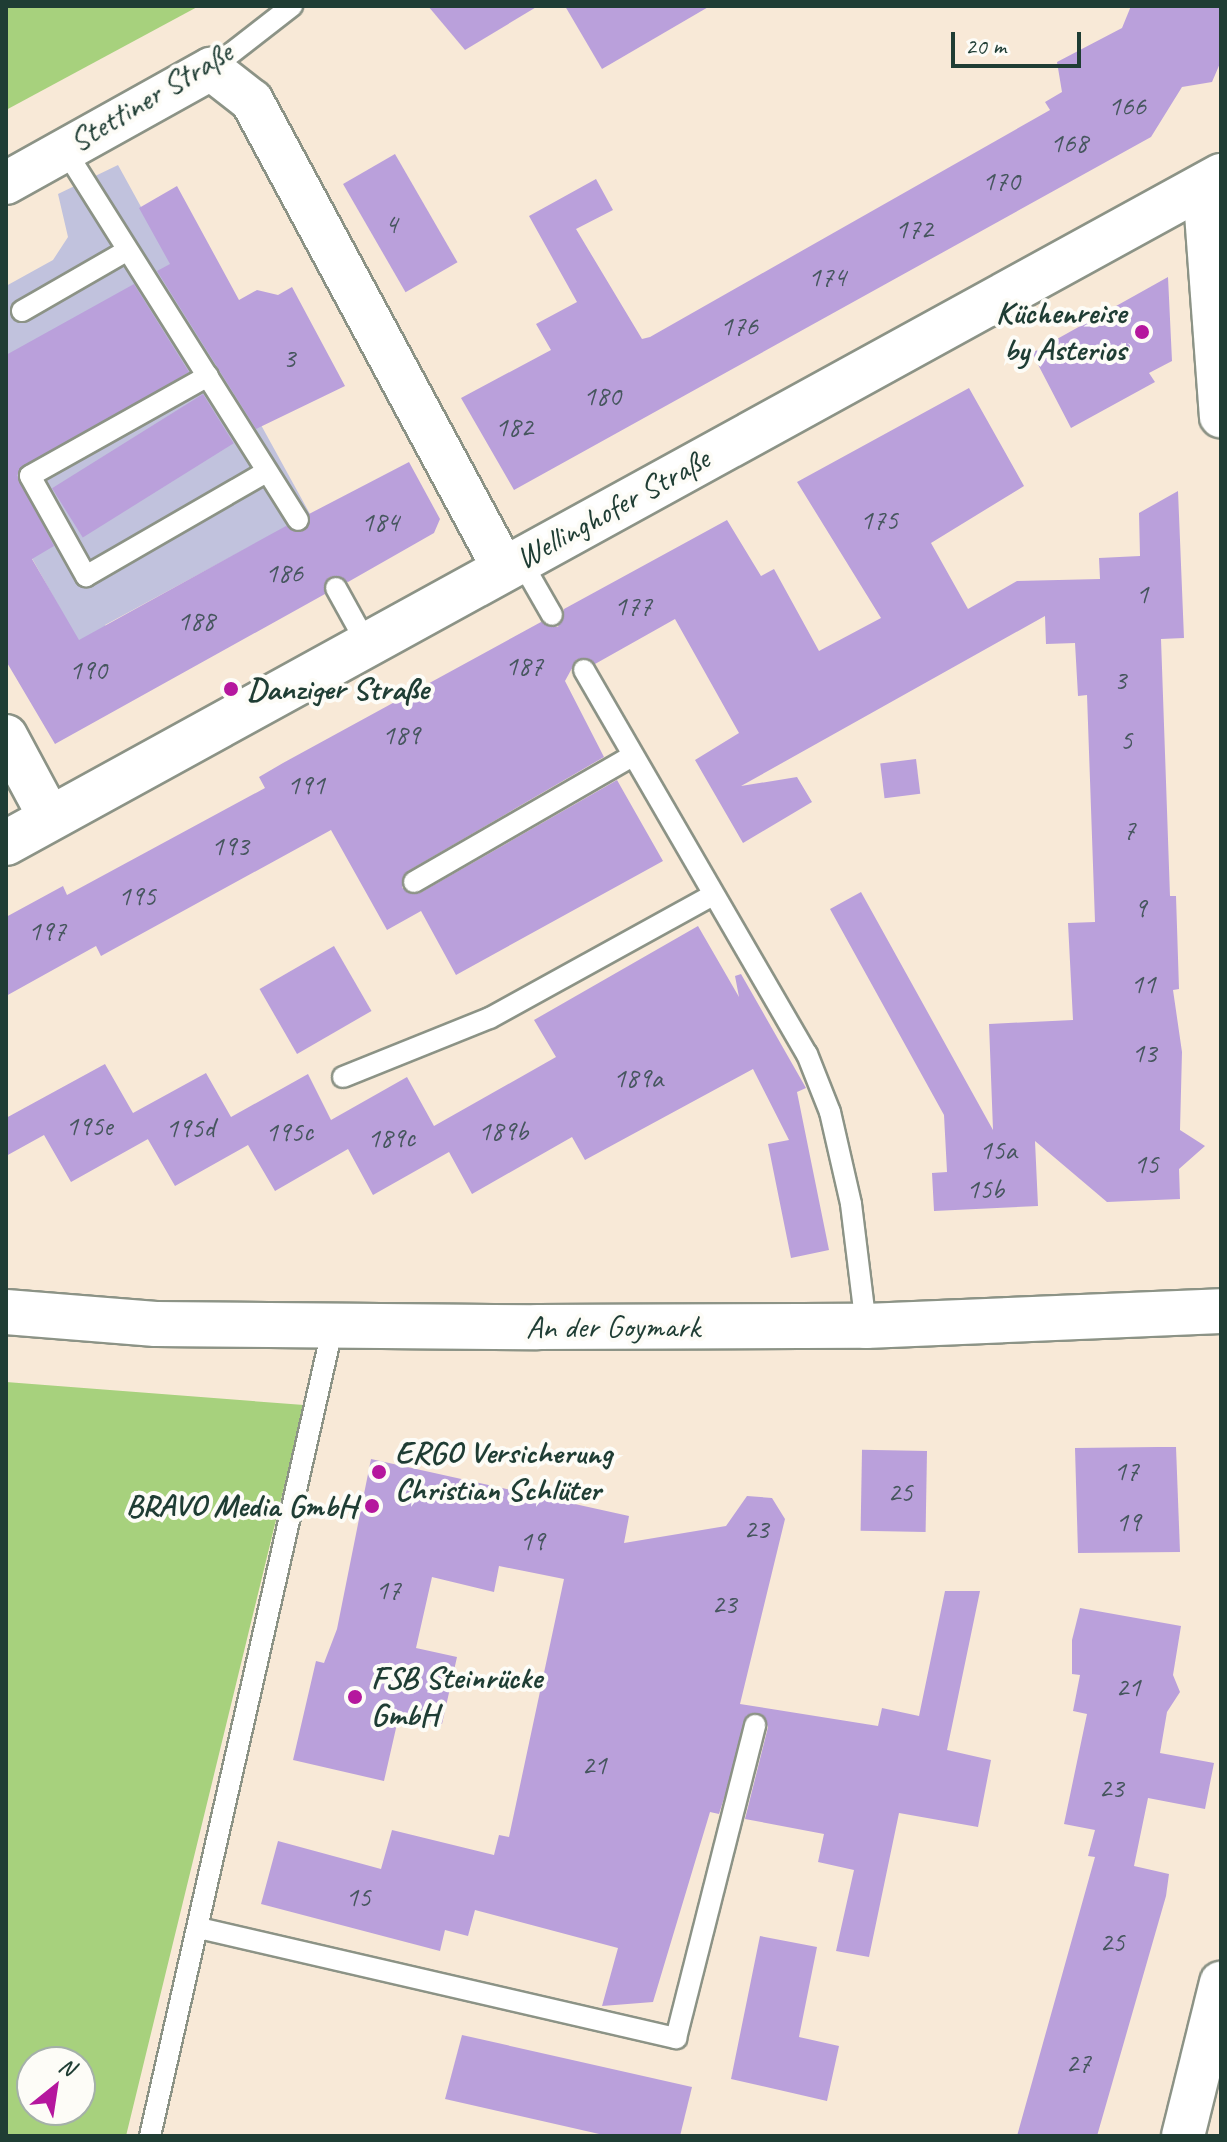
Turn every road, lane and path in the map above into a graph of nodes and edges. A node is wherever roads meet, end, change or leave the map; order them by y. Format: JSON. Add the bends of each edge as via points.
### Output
{"nodes":[{"id":1,"x":292,"y":6,"type":"edge"},
{"id":2,"x":211,"y":69,"type":"junction"},
{"id":3,"x":65,"y":150,"type":"junction"},
{"id":4,"x":1212,"y":181,"type":"edge"},
{"id":5,"x":6,"y":183,"type":"edge"},
{"id":6,"x":123,"y":253,"type":"junction"},
{"id":7,"x":22,"y":311,"type":"dead end"},
{"id":8,"x":208,"y":376,"type":"junction"},
{"id":9,"x":1221,"y":416,"type":"edge"},
{"id":10,"x":263,"y":474,"type":"junction"},
{"id":11,"x":298,"y":520,"type":"dead end"},
{"id":12,"x":512,"y":565,"type":"junction"},
{"id":13,"x":336,"y":588,"type":"dead end"},
{"id":14,"x":552,"y":615,"type":"dead end"},
{"id":15,"x":368,"y":646,"type":"junction"},
{"id":16,"x":584,"y":670,"type":"dead end"},
{"id":17,"x":6,"y":736,"type":"edge"},
{"id":18,"x":632,"y":756,"type":"junction"},
{"id":19,"x":50,"y":818,"type":"junction"},
{"id":20,"x":6,"y":843,"type":"edge"},
{"id":21,"x":414,"y":882,"type":"dead end"},
{"id":22,"x":713,"y":895,"type":"junction"},
{"id":23,"x":343,"y":1077,"type":"dead end"},
{"id":24,"x":1221,"y":1311,"type":"edge"},
{"id":25,"x":6,"y":1312,"type":"edge"},
{"id":26,"x":333,"y":1326,"type":"junction"},
{"id":27,"x":866,"y":1326,"type":"junction"},
{"id":28,"x":755,"y":1725,"type":"dead end"},
{"id":29,"x":199,"y":1928,"type":"junction"},
{"id":30,"x":1221,"y":1983,"type":"edge"},
{"id":31,"x":150,"y":2136,"type":"edge"},
{"id":32,"x":1183,"y":2136,"type":"edge"}],
"edges":[{"from":1,"to":2,"type":"lane","name":"Stettiner Straße"},
{"from":2,"to":3,"type":"street","name":"Stettiner Straße"},
{"from":2,"to":12,"type":"street","via":[[252,101]]},
{"from":3,"to":5,"type":"street","name":"Stettiner Straße"},
{"from":3,"to":6,"type":"lane"},
{"from":4,"to":9,"type":"street"},
{"from":4,"to":12,"type":"street","name":"Wellinghofer Straße"},
{"from":6,"to":7,"type":"lane"},
{"from":6,"to":8,"type":"lane","via":[[150,274]]},
{"from":8,"to":10,"type":"lane"},
{"from":8,"to":10,"type":"lane","via":[[30,476],[86,576]]},
{"from":10,"to":11,"type":"lane"},
{"from":12,"to":14,"type":"lane"},
{"from":12,"to":15,"type":"street","name":"Wellinghofer Straße"},
{"from":13,"to":15,"type":"lane"},
{"from":15,"to":19,"type":"street","name":"Wellinghofer Straße"},
{"from":16,"to":18,"type":"lane"},
{"from":17,"to":19,"type":"street"},
{"from":18,"to":21,"type":"lane"},
{"from":18,"to":22,"type":"lane"},
{"from":19,"to":20,"type":"street","name":"Wellinghofer Straße"},
{"from":22,"to":23,"type":"lane","via":[[490,1018]]},
{"from":22,"to":27,"type":"lane","via":[[807,1054],[830,1112]]},
{"from":24,"to":27,"type":"street","name":"An der Goymark"},
{"from":25,"to":26,"type":"street","name":"An der Goymark","via":[[156,1324]]},
{"from":26,"to":27,"type":"street","name":"An der Goymark"},
{"from":26,"to":29,"type":"lane"},
{"from":28,"to":29,"type":"lane","via":[[676,2038]]},
{"from":29,"to":31,"type":"lane"},
{"from":30,"to":32,"type":"street"}]}
